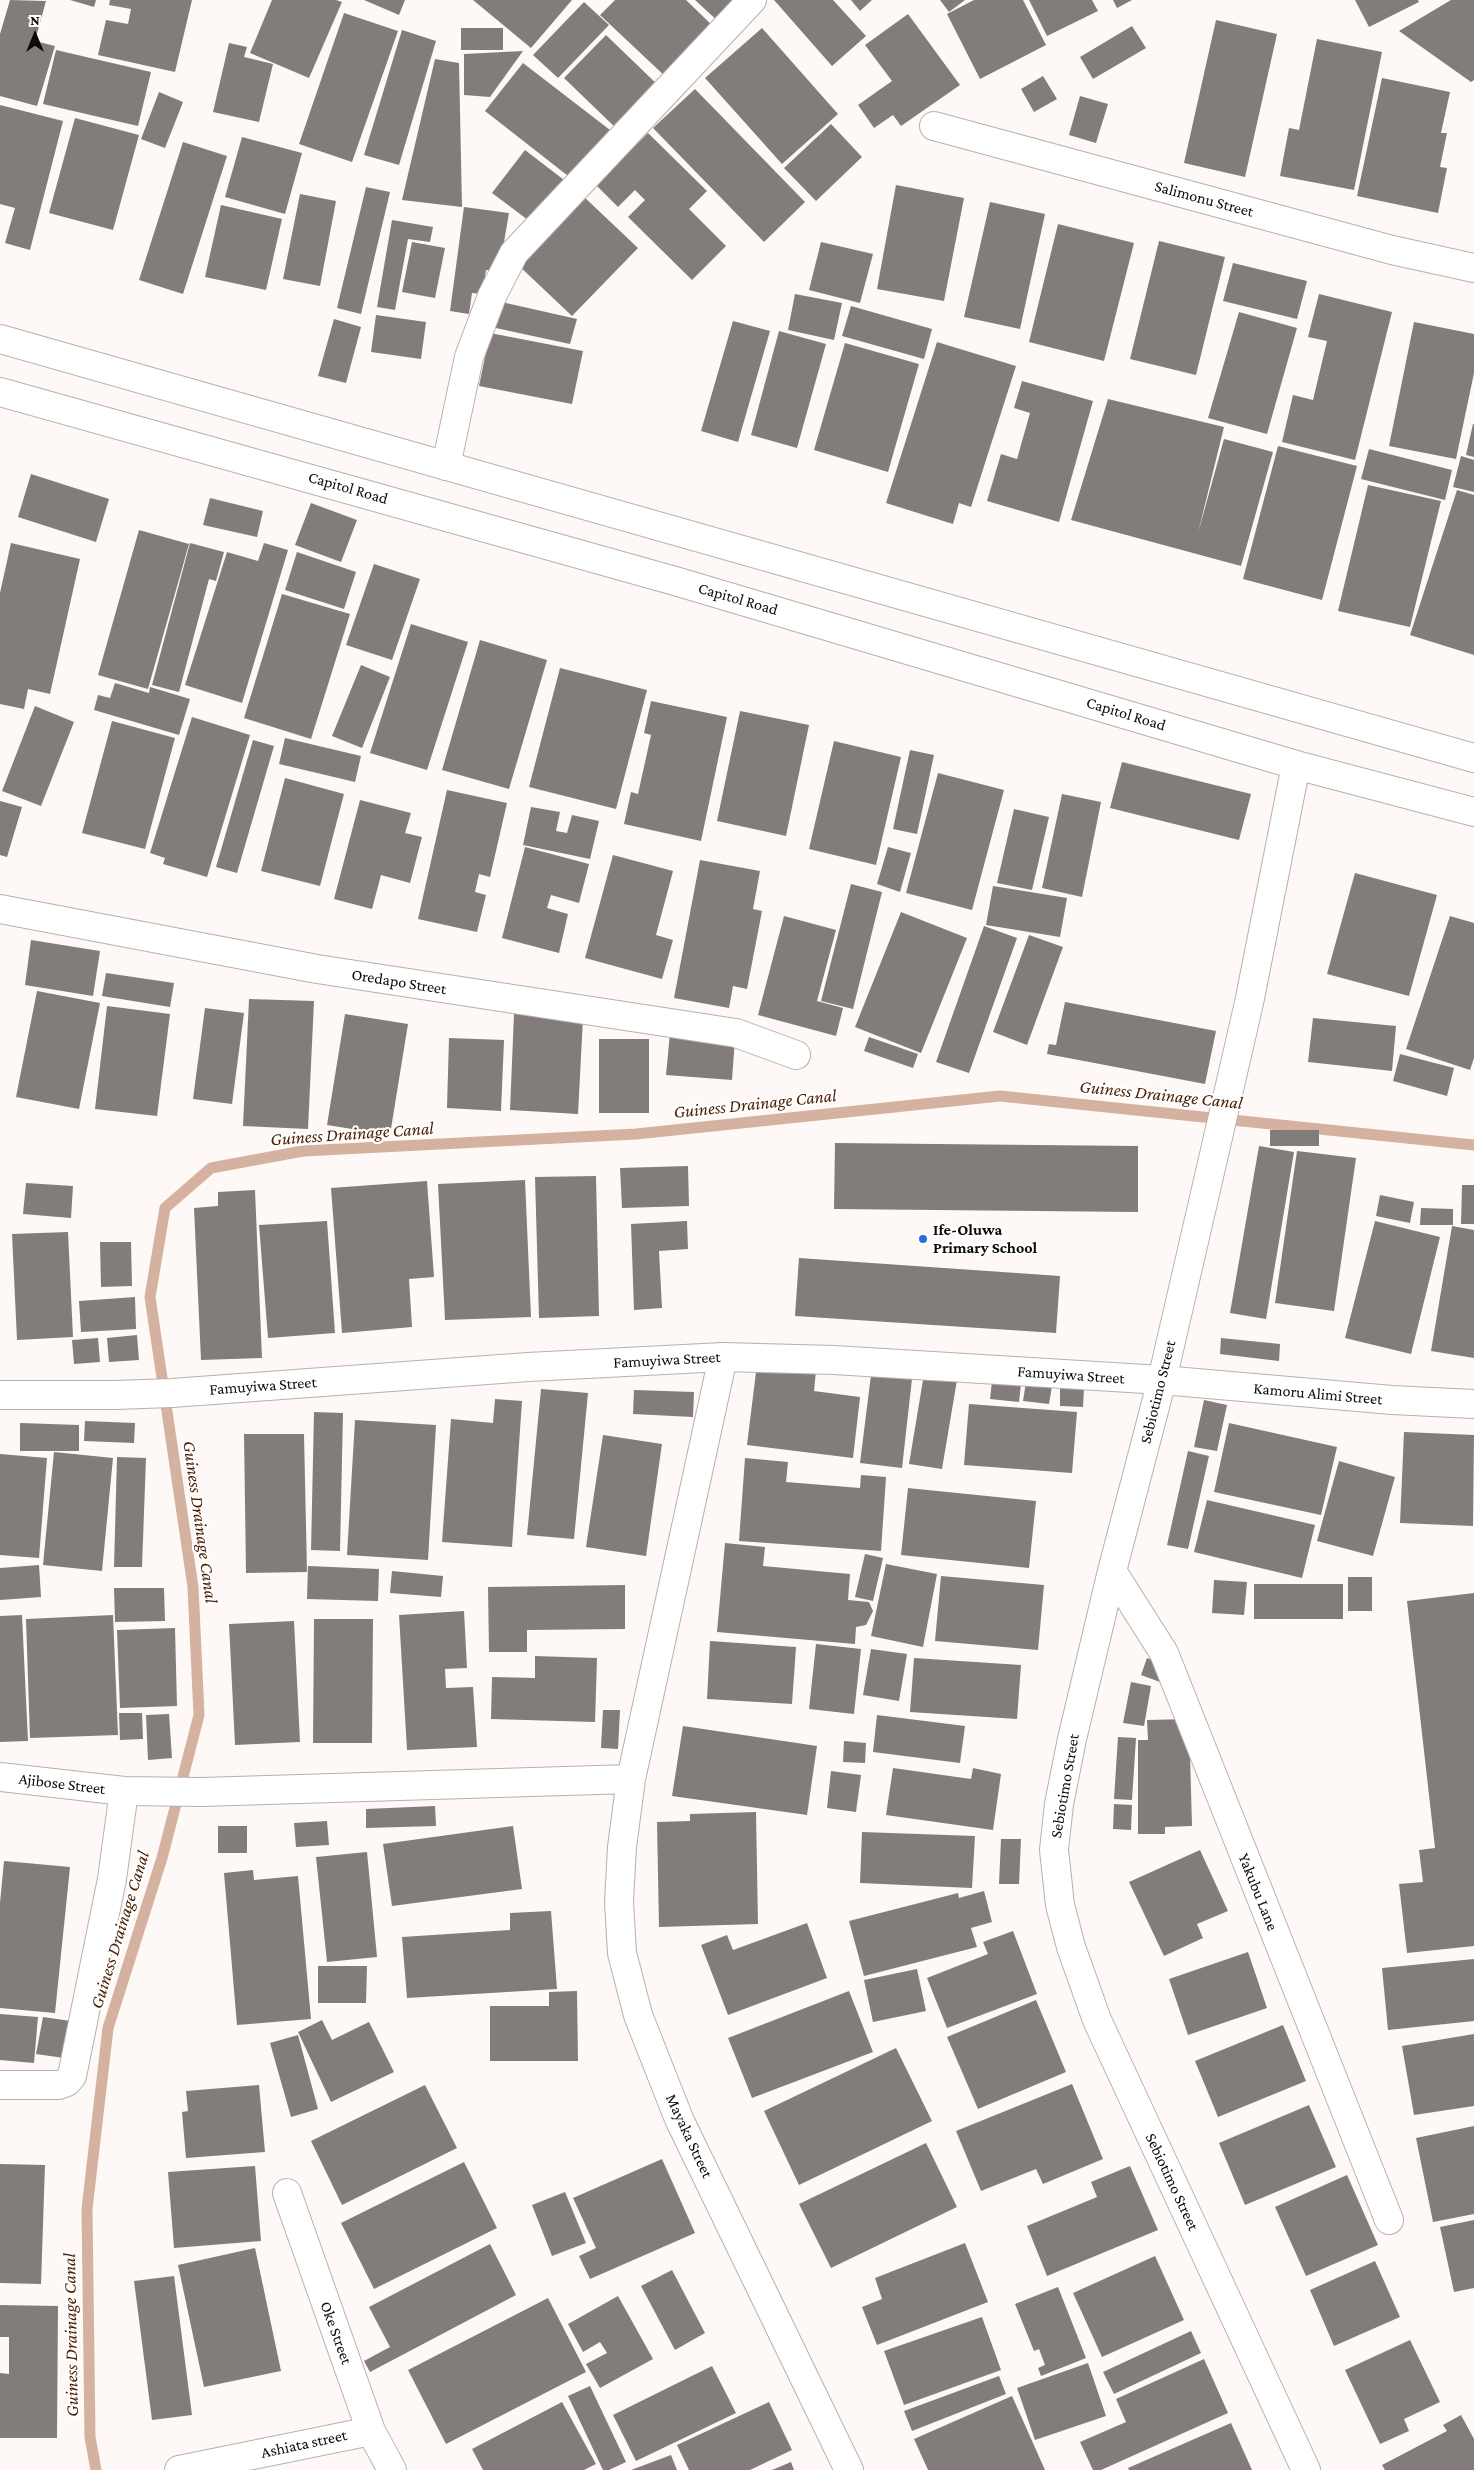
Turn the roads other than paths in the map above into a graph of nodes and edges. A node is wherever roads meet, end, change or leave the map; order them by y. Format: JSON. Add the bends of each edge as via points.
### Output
{"nodes":[{"id":1,"x":752,"y":0,"type":"edge"},
{"id":2,"x":934,"y":126,"type":"dead end"},
{"id":3,"x":1474,"y":268,"type":"edge"},
{"id":4,"x":0,"y":339,"type":"edge"},
{"id":5,"x":0,"y":392,"type":"edge"},
{"id":6,"x":446,"y":466,"type":"junction"},
{"id":7,"x":1474,"y":758,"type":"edge"},
{"id":8,"x":1296,"y":765,"type":"junction"},
{"id":9,"x":1474,"y":812,"type":"edge"},
{"id":10,"x":0,"y":909,"type":"edge"},
{"id":11,"x":796,"y":1055,"type":"dead end"},
{"id":12,"x":723,"y":1357,"type":"junction"},
{"id":13,"x":1162,"y":1380,"type":"junction"},
{"id":14,"x":0,"y":1395,"type":"edge"},
{"id":15,"x":1474,"y":1404,"type":"edge"},
{"id":16,"x":1112,"y":1571,"type":"junction"},
{"id":17,"x":0,"y":1777,"type":"edge"},
{"id":18,"x":631,"y":1779,"type":"junction"},
{"id":19,"x":134,"y":1791,"type":"junction"},
{"id":20,"x":0,"y":2085,"type":"edge"},
{"id":21,"x":286,"y":2193,"type":"dead end"},
{"id":22,"x":1389,"y":2220,"type":"dead end"},
{"id":23,"x":371,"y":2431,"type":"junction"},
{"id":24,"x":179,"y":2470,"type":"edge"},
{"id":25,"x":392,"y":2470,"type":"edge"},
{"id":26,"x":849,"y":2470,"type":"edge"},
{"id":27,"x":1306,"y":2470,"type":"edge"}],
"edges":[{"from":1,"to":6,"type":"street","via":[[514,253],[492,296],[469,357]]},
{"from":2,"to":3,"type":"street","name":"Salimonu Street","via":[[1392,250]]},
{"from":4,"to":6,"type":"street"},
{"from":5,"to":8,"type":"street","name":"Capitol Road","via":[[675,581]]},
{"from":6,"to":7,"type":"street"},
{"from":8,"to":9,"type":"street","name":"Capitol Road"},
{"from":8,"to":13,"type":"street","name":"Sebiotimo Street","via":[[1249,1003]]},
{"from":10,"to":11,"type":"street","name":"Oredapo Street","via":[[317,969],[736,1033]]},
{"from":12,"to":13,"type":"street","name":"Famuyiwa Street","via":[[834,1360]]},
{"from":12,"to":14,"type":"street","name":"Famuyiwa Street","via":[[528,1367],[172,1393]]},
{"from":12,"to":18,"type":"street","name":"Mayaka Street"},
{"from":13,"to":15,"type":"street","name":"Kamoru Alimi Street"},
{"from":13,"to":16,"type":"street","name":"Sebiotimo Street"},
{"from":16,"to":22,"type":"street","name":"Yakubu Lane","via":[[1164,1653]]},
{"from":16,"to":27,"type":"street","name":"Sebiotimo Street","via":[[1059,1804],[1054,1850],[1060,1905],[1097,2020]]},
{"from":17,"to":19,"type":"street","name":"Ajibose Street"},
{"from":18,"to":19,"type":"street","name":"Ajibose Street","via":[[201,1792]]},
{"from":18,"to":26,"type":"street","name":"Mayaka Street","via":[[619,1902],[622,1953],[638,2015],[679,2119]]},
{"from":19,"to":20,"type":"street","via":[[112,1879],[72,2076],[59,2085]]},
{"from":21,"to":23,"type":"street","name":"Oke Street"},
{"from":23,"to":24,"type":"street","name":"Ashiata street"},
{"from":23,"to":25,"type":"street","name":"Oke Street"}]}
